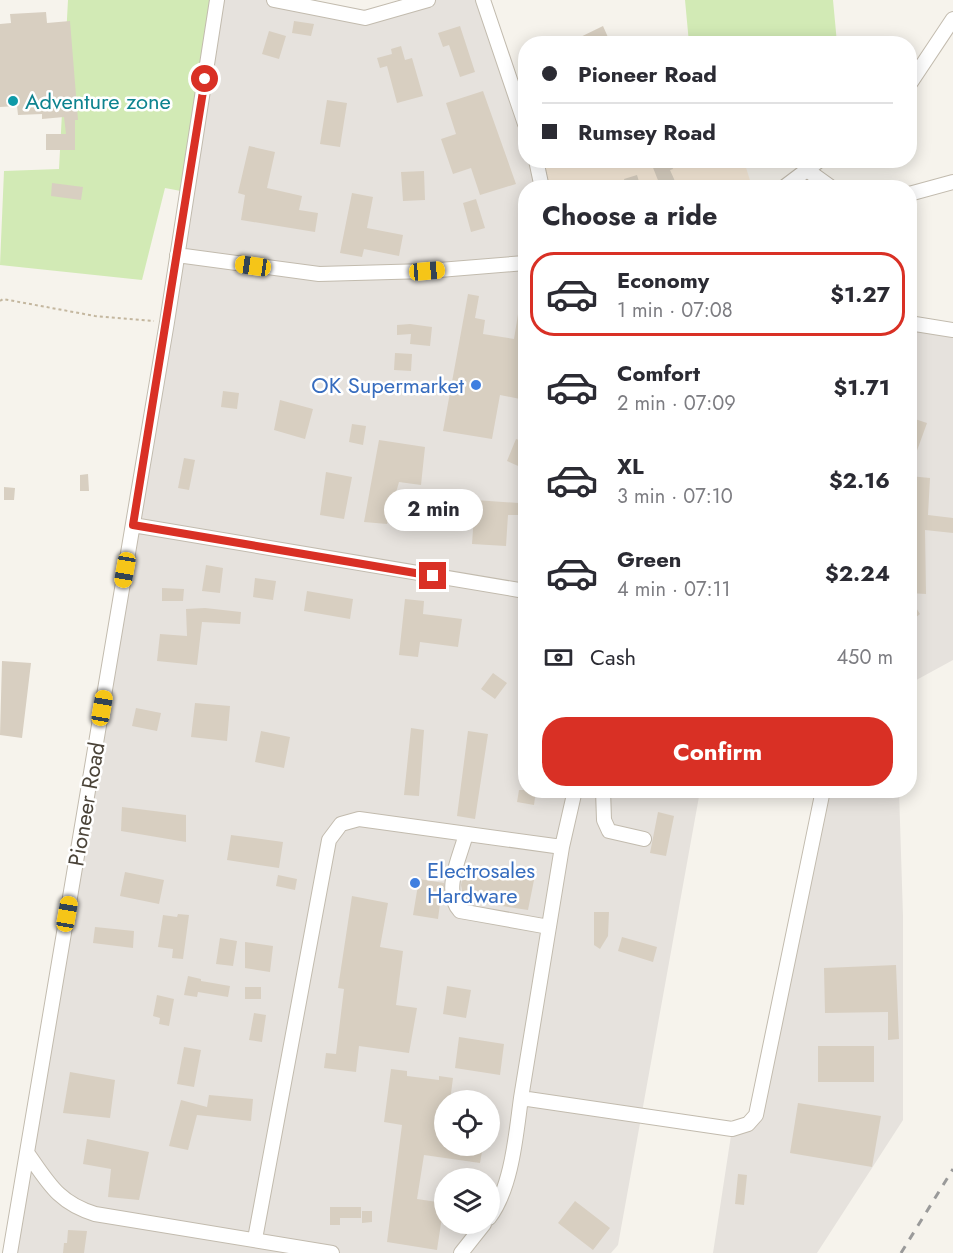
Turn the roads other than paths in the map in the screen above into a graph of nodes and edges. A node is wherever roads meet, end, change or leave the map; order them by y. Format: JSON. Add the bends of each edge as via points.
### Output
{"nodes":[{"id":1,"x":217,"y":0,"type":"edge"},
{"id":2,"x":274,"y":0,"type":"edge"},
{"id":3,"x":428,"y":0,"type":"edge"},
{"id":4,"x":483,"y":0,"type":"edge"},
{"id":5,"x":953,"y":19,"type":"edge"},
{"id":6,"x":917,"y":73,"type":"edge"},
{"id":7,"x":518,"y":103,"type":"edge"},
{"id":8,"x":810,"y":168,"type":"edge"},
{"id":9,"x":807,"y":170,"type":"junction"},
{"id":10,"x":794,"y":180,"type":"edge"},
{"id":11,"x":821,"y":180,"type":"edge"},
{"id":12,"x":953,"y":182,"type":"edge"},
{"id":13,"x":917,"y":192,"type":"edge"},
{"id":14,"x":177,"y":255,"type":"junction"},
{"id":15,"x":518,"y":264,"type":"edge"},
{"id":16,"x":917,"y":324,"type":"edge"},
{"id":17,"x":953,"y":330,"type":"edge"},
{"id":18,"x":133,"y":525,"type":"junction"},
{"id":19,"x":518,"y":590,"type":"edge"},
{"id":20,"x":573,"y":798,"type":"edge"},
{"id":21,"x":603,"y":798,"type":"edge"},
{"id":22,"x":821,"y":798,"type":"edge"},
{"id":23,"x":466,"y":834,"type":"junction"},
{"id":24,"x":644,"y":839,"type":"dead end"},
{"id":25,"x":562,"y":847,"type":"junction"},
{"id":26,"x":549,"y":927,"type":"junction"},
{"id":27,"x":521,"y":1098,"type":"junction"},
{"id":28,"x":28,"y":1154,"type":"junction"},
{"id":29,"x":500,"y":1195,"type":"edge"},
{"id":30,"x":476,"y":1234,"type":"edge"},
{"id":31,"x":255,"y":1239,"type":"junction"},
{"id":32,"x":10,"y":1253,"type":"edge"},
{"id":33,"x":332,"y":1253,"type":"edge"},
{"id":34,"x":461,"y":1253,"type":"edge"}],
"edges":[{"from":1,"to":14,"type":"street","name":"Pioneer Road"},
{"from":2,"to":3,"type":"street","via":[[365,18]]},
{"from":4,"to":7,"type":"street"},
{"from":5,"to":6,"type":"street"},
{"from":8,"to":9,"type":"street"},
{"from":9,"to":10,"type":"street"},
{"from":9,"to":11,"type":"street"},
{"from":12,"to":13,"type":"street"},
{"from":14,"to":15,"type":"street","via":[[319,274]]},
{"from":14,"to":18,"type":"street","name":"Pioneer Road"},
{"from":16,"to":17,"type":"street"},
{"from":18,"to":19,"type":"street"},
{"from":18,"to":28,"type":"street","name":"Pioneer Road"},
{"from":20,"to":25,"type":"street"},
{"from":21,"to":24,"type":"street","via":[[604,820],[609,831]]},
{"from":22,"to":27,"type":"street","via":[[756,1115],[748,1125],[732,1129]]},
{"from":23,"to":25,"type":"street"},
{"from":23,"to":26,"type":"street","via":[[451,892],[460,911]]},
{"from":23,"to":31,"type":"street","via":[[359,819],[342,824],[329,840]]},
{"from":25,"to":26,"type":"street"},
{"from":26,"to":27,"type":"street"},
{"from":27,"to":29,"type":"street","via":[[511,1162]]},
{"from":28,"to":31,"type":"street","via":[[60,1198],[75,1208]]},
{"from":28,"to":32,"type":"street","name":"Pioneer Road"},
{"from":30,"to":34,"type":"street"},
{"from":31,"to":33,"type":"street"}]}
